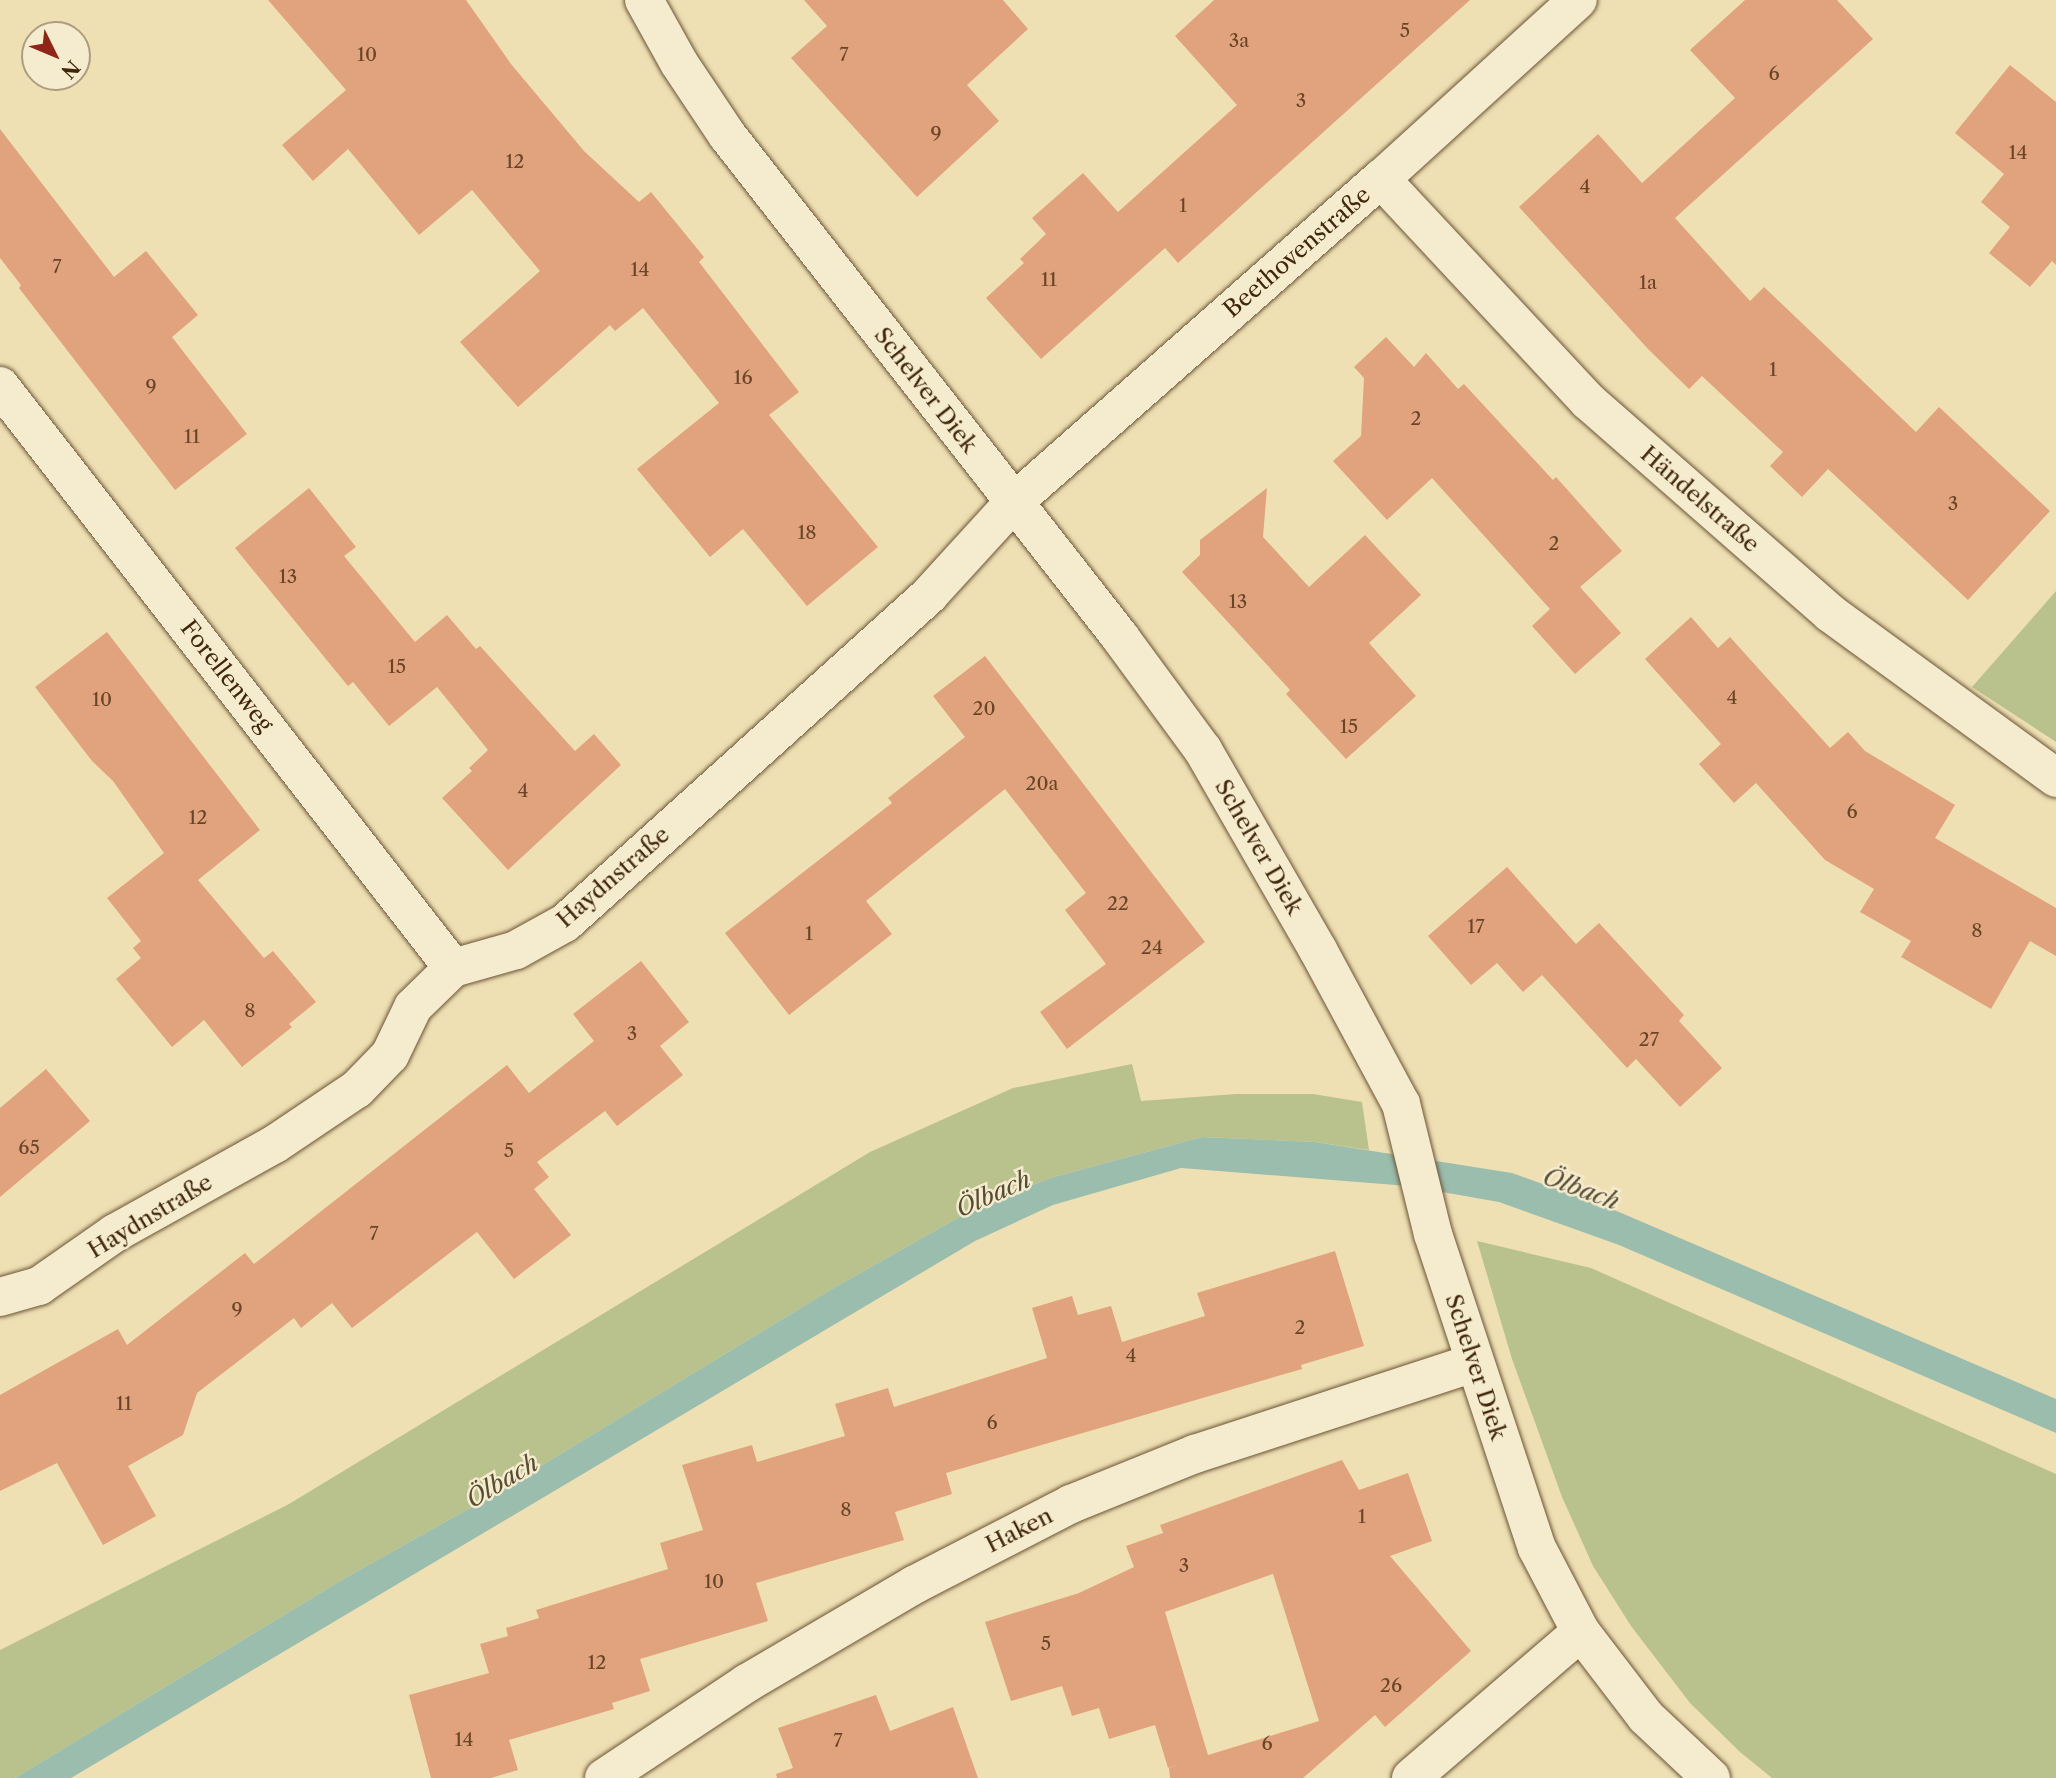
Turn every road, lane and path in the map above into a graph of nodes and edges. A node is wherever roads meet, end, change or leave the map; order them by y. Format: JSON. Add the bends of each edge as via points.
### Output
{"nodes":[{"id":1,"x":644,"y":0,"type":"edge"},
{"id":2,"x":1578,"y":0,"type":"edge"},
{"id":3,"x":1381,"y":179,"type":"junction"},
{"id":4,"x":0,"y":386,"type":"edge"},
{"id":5,"x":1014,"y":502,"type":"junction"},
{"id":6,"x":2056,"y":778,"type":"edge"},
{"id":7,"x":453,"y":968,"type":"junction"},
{"id":8,"x":0,"y":1297,"type":"edge"},
{"id":9,"x":1473,"y":1363,"type":"junction"},
{"id":10,"x":1581,"y":1632,"type":"junction"},
{"id":11,"x":604,"y":1778,"type":"edge"},
{"id":12,"x":1410,"y":1778,"type":"edge"},
{"id":13,"x":1711,"y":1778,"type":"edge"}],
"edges":[{"from":1,"to":5,"type":"street","name":"Schelver Diek","via":[[727,135]]},
{"from":2,"to":3,"type":"street","name":"Beethovenstraße"},
{"from":3,"to":5,"type":"street","name":"Beethovenstraße"},
{"from":3,"to":6,"type":"street","name":"Händelstraße","via":[[1588,401],[1830,612]]},
{"from":4,"to":7,"type":"street","name":"Forellenweg"},
{"from":5,"to":7,"type":"street","name":"Haydnstraße","via":[[930,594],[565,923],[516,950]]},
{"from":5,"to":9,"type":"street","name":"Schelver Diek","via":[[1203,750],[1344,997],[1401,1104],[1433,1234]]},
{"from":7,"to":8,"type":"street","name":"Haydnstraße","via":[[413,1007],[390,1055],[357,1088],[275,1144],[115,1233],[39,1286]]},
{"from":9,"to":10,"type":"street","name":"Schelver Diek","via":[[1537,1548]]},
{"from":9,"to":11,"type":"street","name":"Haken","via":[[1195,1454],[1071,1504],[914,1585],[736,1690]]},
{"from":10,"to":12,"type":"street"},
{"from":10,"to":13,"type":"street","name":"Schelver Diek","via":[[1646,1717]]}]}
